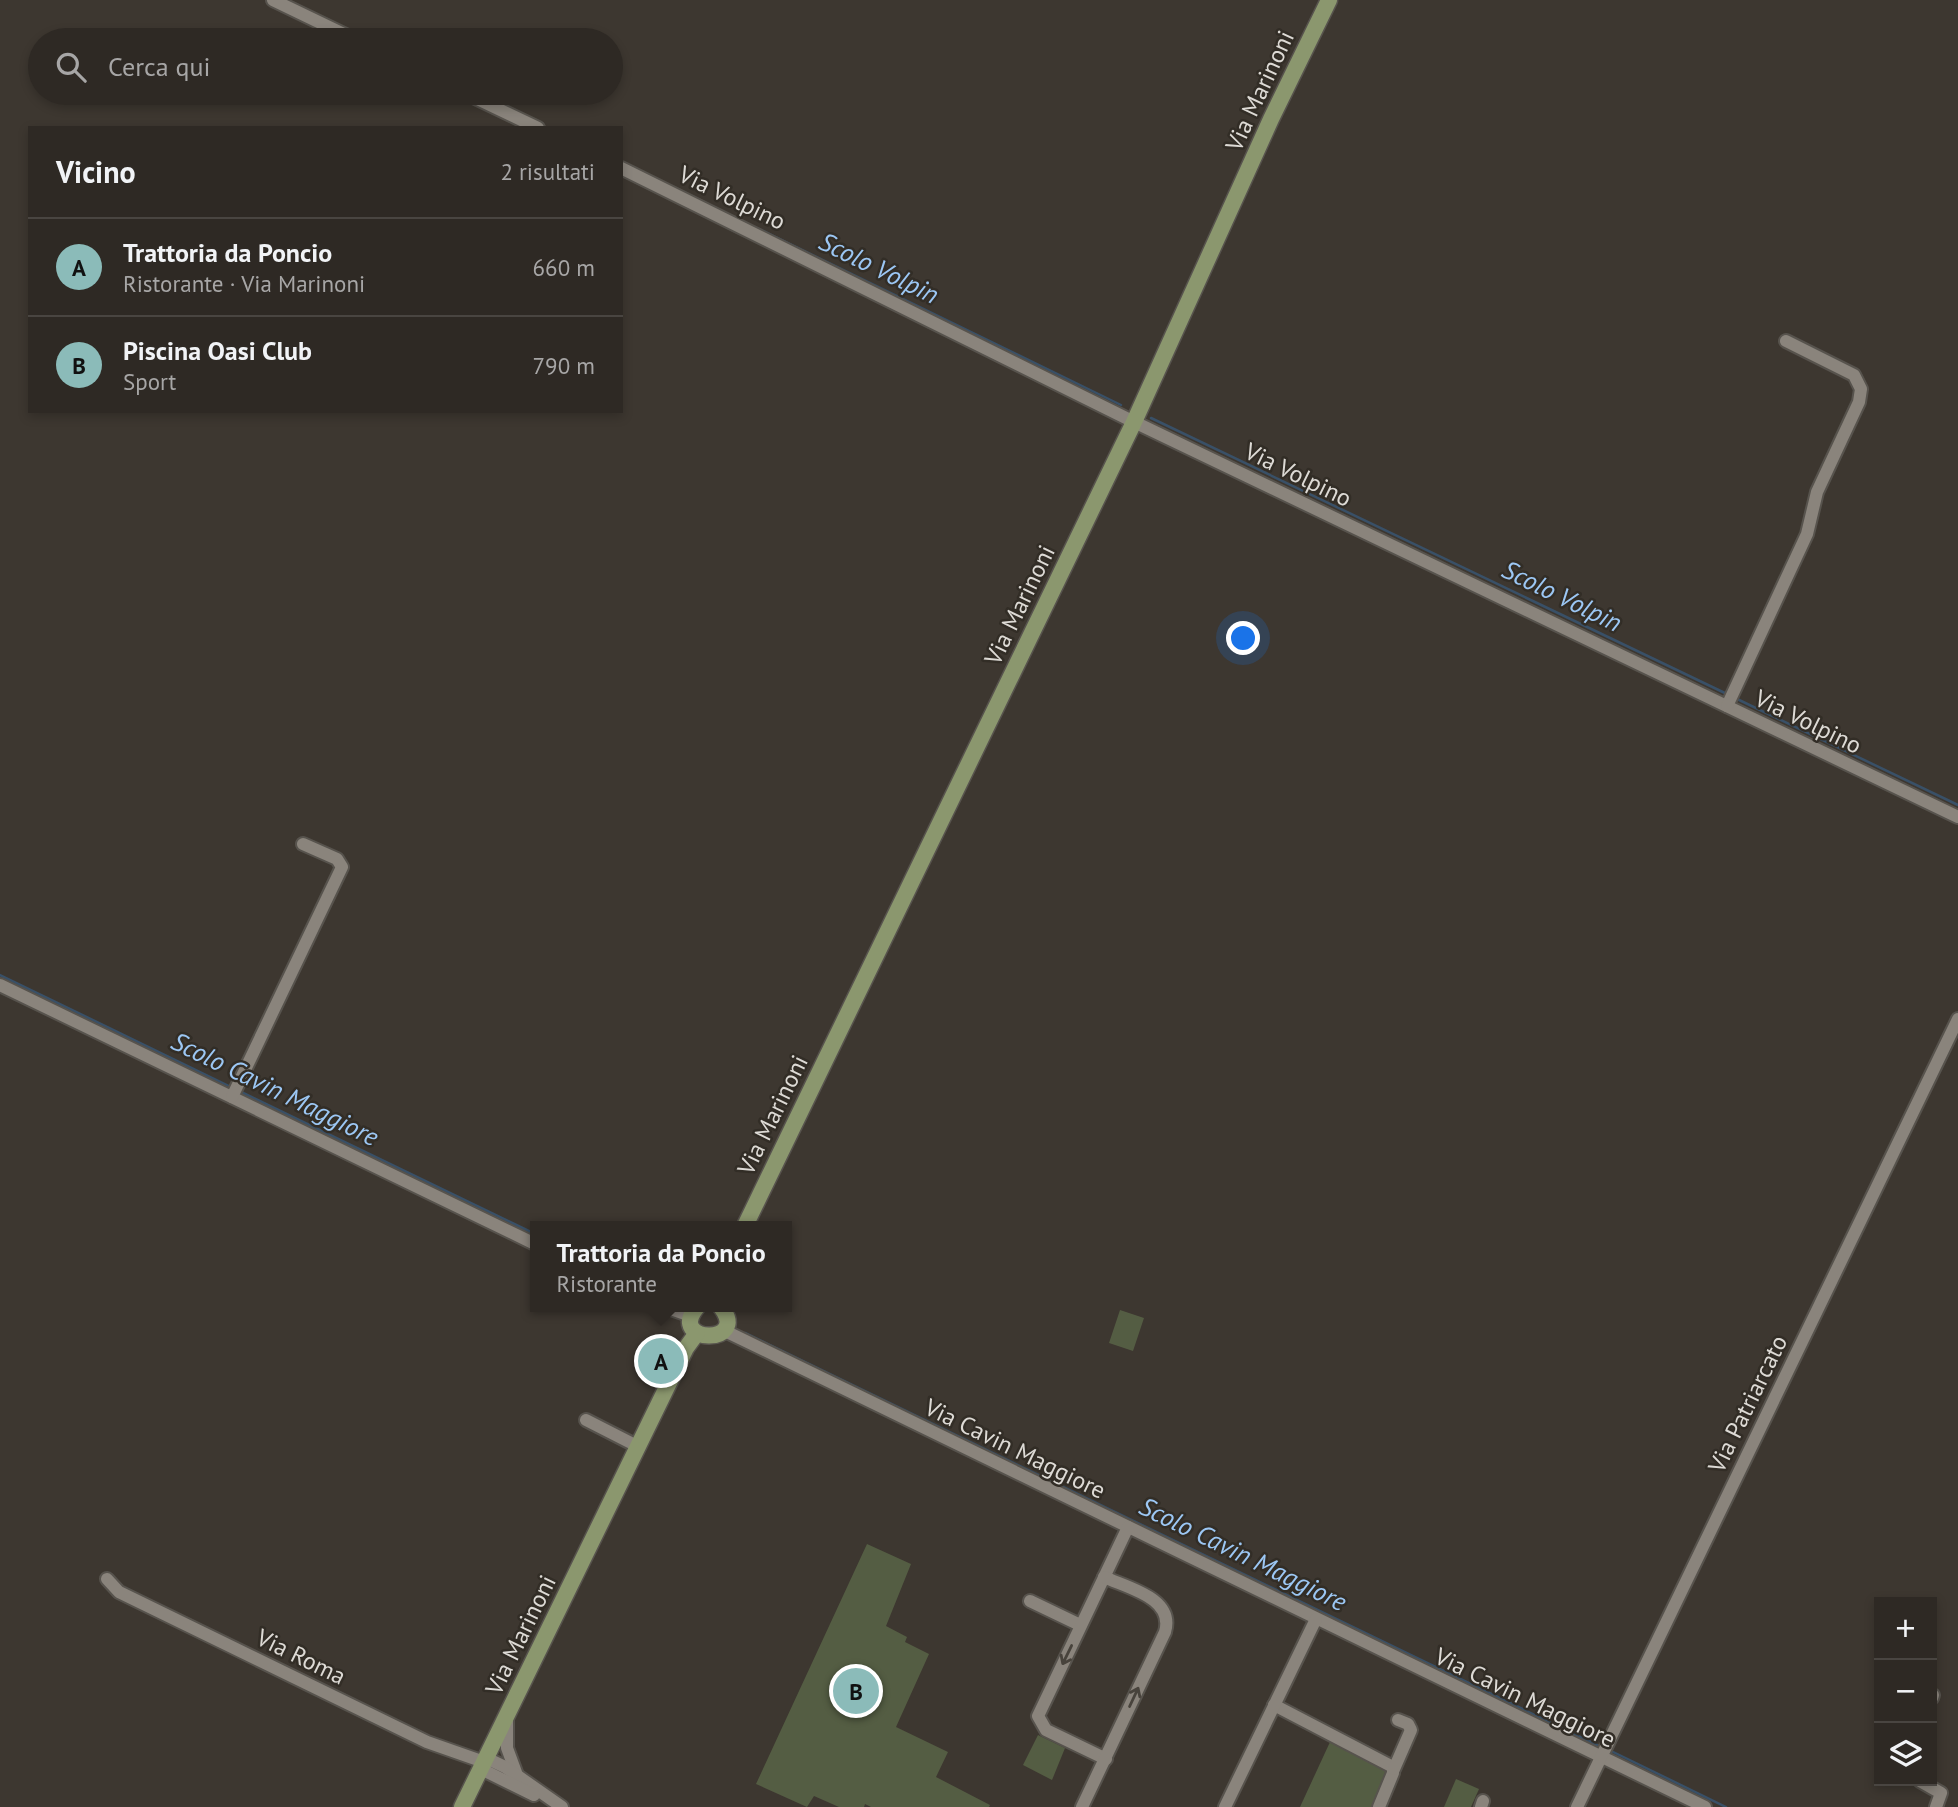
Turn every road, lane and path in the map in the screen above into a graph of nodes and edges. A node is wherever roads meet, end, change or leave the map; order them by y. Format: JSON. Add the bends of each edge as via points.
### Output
{"nodes":[{"id":1,"x":273,"y":0,"type":"edge"},
{"id":2,"x":1329,"y":0,"type":"edge"},
{"id":3,"x":331,"y":28,"type":"edge"},
{"id":4,"x":490,"y":105,"type":"edge"},
{"id":5,"x":534,"y":126,"type":"edge"},
{"id":6,"x":623,"y":169,"type":"edge"},
{"id":7,"x":1786,"y":341,"type":"dead end"},
{"id":8,"x":1134,"y":422,"type":"junction"},
{"id":9,"x":1730,"y":700,"type":"junction"},
{"id":10,"x":1958,"y":817,"type":"edge"},
{"id":11,"x":303,"y":844,"type":"dead end"},
{"id":12,"x":0,"y":985,"type":"edge"},
{"id":13,"x":1958,"y":1019,"type":"edge"},
{"id":14,"x":235,"y":1090,"type":"junction"},
{"id":15,"x":747,"y":1221,"type":"edge"},
{"id":16,"x":530,"y":1241,"type":"edge"},
{"id":17,"x":694,"y":1312,"type":"edge"},
{"id":18,"x":723,"y":1312,"type":"edge"},
{"id":19,"x":723,"y":1331,"type":"junction"},
{"id":20,"x":698,"y":1333,"type":"junction"},
{"id":21,"x":586,"y":1420,"type":"dead end"},
{"id":22,"x":638,"y":1446,"type":"junction"},
{"id":23,"x":1129,"y":1527,"type":"junction"},
{"id":24,"x":1104,"y":1577,"type":"junction"},
{"id":25,"x":107,"y":1579,"type":"dead end"},
{"id":26,"x":1030,"y":1601,"type":"dead end"},
{"id":27,"x":1316,"y":1619,"type":"junction"},
{"id":28,"x":1080,"y":1625,"type":"junction"},
{"id":29,"x":1274,"y":1705,"type":"junction"},
{"id":30,"x":508,"y":1714,"type":"junction"},
{"id":31,"x":1398,"y":1720,"type":"dead end"},
{"id":32,"x":1603,"y":1751,"type":"junction"},
{"id":33,"x":1106,"y":1759,"type":"junction"},
{"id":34,"x":484,"y":1763,"type":"junction"},
{"id":35,"x":1394,"y":1769,"type":"junction"},
{"id":36,"x":517,"y":1775,"type":"junction"},
{"id":37,"x":1929,"y":1786,"type":"edge"},
{"id":38,"x":462,"y":1807,"type":"edge"},
{"id":39,"x":561,"y":1807,"type":"edge"},
{"id":40,"x":1083,"y":1807,"type":"edge"},
{"id":41,"x":1225,"y":1807,"type":"edge"},
{"id":42,"x":1379,"y":1807,"type":"edge"},
{"id":43,"x":1577,"y":1807,"type":"edge"},
{"id":44,"x":1705,"y":1807,"type":"edge"},
{"id":45,"x":1936,"y":1807,"type":"edge"}],
"edges":[{"from":1,"to":3,"type":"street"},
{"from":2,"to":8,"type":"main road","name":"Via Marinoni"},
{"from":4,"to":5,"type":"street"},
{"from":6,"to":8,"type":"street","name":"Via Volpino"},
{"from":7,"to":9,"type":"street","via":[[1854,375],[1861,389],[1817,492],[1807,534]]},
{"from":8,"to":9,"type":"street","name":"Via Volpino"},
{"from":8,"to":15,"type":"main road","name":"Via Marinoni"},
{"from":9,"to":10,"type":"street","name":"Via Volpino"},
{"from":11,"to":14,"type":"street","via":[[337,859],[342,867]]},
{"from":12,"to":14,"type":"street"},
{"from":13,"to":32,"type":"street","name":"Via Patriarcato"},
{"from":14,"to":16,"type":"street"},
{"from":17,"to":20,"type":"main road","via":[[693,1327]]},
{"from":18,"to":19,"type":"main road"},
{"from":19,"to":20,"type":"main road","via":[[709,1338]]},
{"from":19,"to":23,"type":"street","name":"Via Cavin Maggiore"},
{"from":20,"to":22,"type":"main road","name":"Via Marinoni","via":[[686,1348]]},
{"from":21,"to":22,"type":"street"},
{"from":22,"to":30,"type":"main road","name":"Via Marinoni"},
{"from":23,"to":24,"type":"street"},
{"from":23,"to":27,"type":"street","name":"Via Cavin Maggiore"},
{"from":24,"to":28,"type":"street"},
{"from":33,"to":24,"type":"street","one_way":true,"via":[[1168,1619],[1156,1601]]},
{"from":25,"to":34,"type":"street","name":"Via Roma","via":[[119,1592],[248,1655],[427,1742]]},
{"from":26,"to":28,"type":"street"},
{"from":27,"to":29,"type":"street"},
{"from":27,"to":32,"type":"street","name":"Via Cavin Maggiore"},
{"from":28,"to":33,"type":"street","one_way":true,"via":[[1039,1710],[1039,1721],[1046,1730]]},
{"from":29,"to":35,"type":"street"},
{"from":29,"to":41,"type":"street"},
{"from":30,"to":34,"type":"main road","name":"Via Marinoni"},
{"from":30,"to":36,"type":"street","via":[[507,1748]]},
{"from":31,"to":35,"type":"street","via":[[1411,1730]]},
{"from":32,"to":43,"type":"street","name":"Via Patriarcato"},
{"from":32,"to":44,"type":"street","name":"Via Cavin Maggiore"},
{"from":33,"to":40,"type":"street"},
{"from":34,"to":36,"type":"street"},
{"from":34,"to":38,"type":"main road","name":"Via Marinoni"},
{"from":34,"to":39,"type":"street"},
{"from":35,"to":42,"type":"street"},
{"from":36,"to":39,"type":"street"},
{"from":37,"to":45,"type":"street","via":[[1941,1793]]}]}
